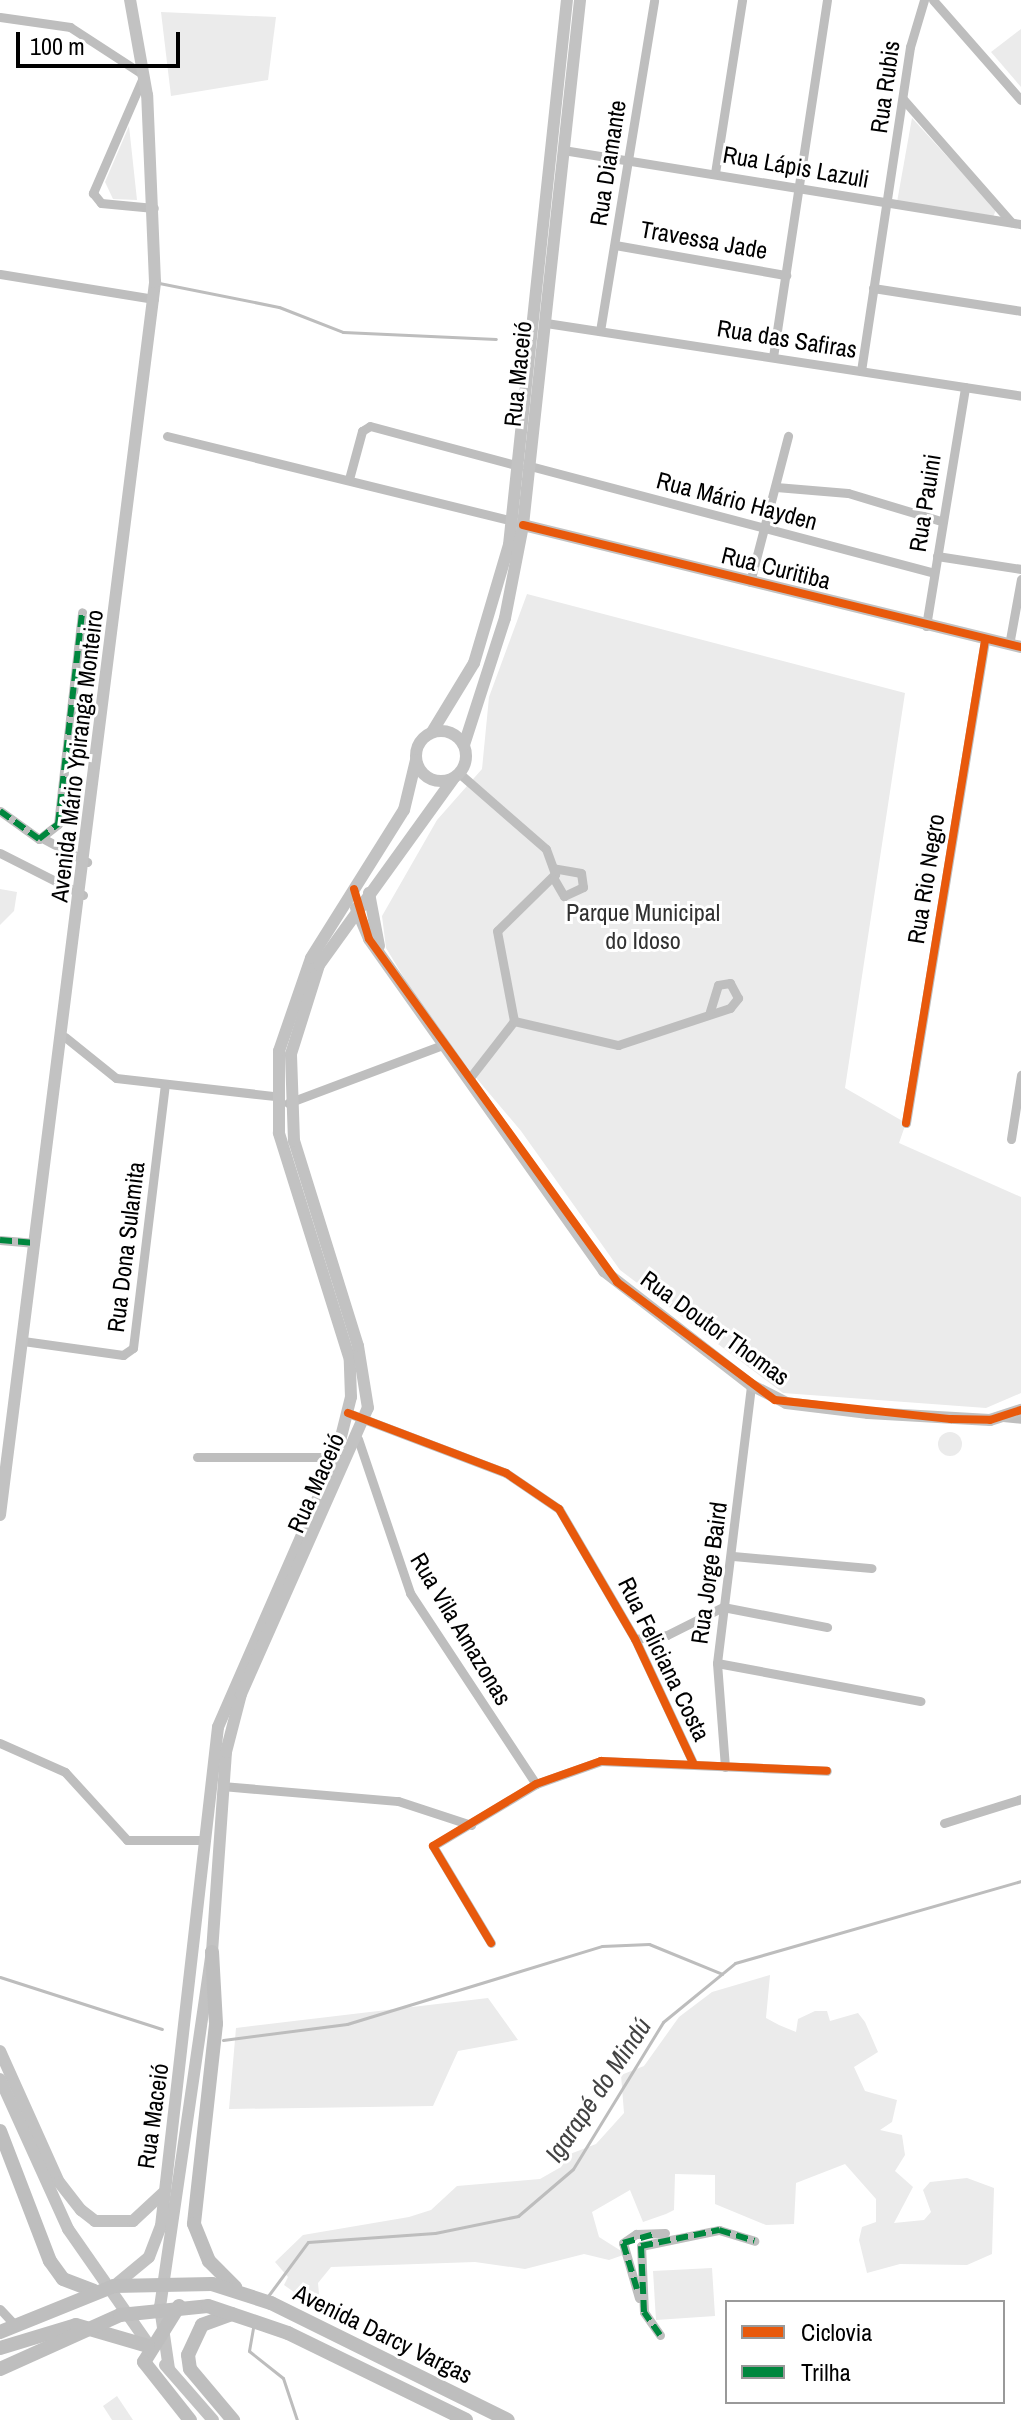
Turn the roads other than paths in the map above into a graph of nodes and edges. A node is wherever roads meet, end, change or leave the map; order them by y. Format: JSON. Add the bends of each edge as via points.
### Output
{"nodes":[{"id":1,"x":130,"y":0,"type":"edge"},
{"id":2,"x":567,"y":0,"type":"edge"},
{"id":3,"x":580,"y":0,"type":"edge"},
{"id":4,"x":654,"y":0,"type":"edge"},
{"id":5,"x":742,"y":0,"type":"edge"},
{"id":6,"x":827,"y":0,"type":"edge"},
{"id":7,"x":924,"y":0,"type":"edge"},
{"id":8,"x":933,"y":0,"type":"edge"},
{"id":9,"x":0,"y":17,"type":"edge"},
{"id":10,"x":144,"y":75,"type":"junction"},
{"id":11,"x":903,"y":99,"type":"junction"},
{"id":12,"x":1021,"y":100,"type":"edge"},
{"id":13,"x":563,"y":150,"type":"junction"},
{"id":14,"x":629,"y":160,"type":"junction"},
{"id":15,"x":715,"y":173,"type":"junction"},
{"id":16,"x":798,"y":189,"type":"junction"},
{"id":17,"x":887,"y":203,"type":"junction"},
{"id":18,"x":154,"y":208,"type":"junction"},
{"id":19,"x":1016,"y":223,"type":"edge"},
{"id":20,"x":615,"y":245,"type":"junction"},
{"id":21,"x":0,"y":274,"type":"edge"},
{"id":22,"x":786,"y":275,"type":"junction"},
{"id":23,"x":873,"y":288,"type":"junction"},
{"id":24,"x":154,"y":299,"type":"junction"},
{"id":25,"x":1021,"y":311,"type":"edge"},
{"id":26,"x":546,"y":323,"type":"junction"},
{"id":27,"x":600,"y":331,"type":"junction"},
{"id":28,"x":773,"y":357,"type":"junction"},
{"id":29,"x":861,"y":371,"type":"junction"},
{"id":30,"x":965,"y":387,"type":"junction"},
{"id":31,"x":1021,"y":396,"type":"edge"},
{"id":32,"x":167,"y":436,"type":"dead end"},
{"id":33,"x":788,"y":436,"type":"dead end"},
{"id":34,"x":525,"y":466,"type":"junction"},
{"id":35,"x":349,"y":479,"type":"junction"},
{"id":36,"x":776,"y":487,"type":"junction"},
{"id":37,"x":941,"y":521,"type":"junction"},
{"id":38,"x":518,"y":523,"type":"junction"},
{"id":39,"x":764,"y":529,"type":"junction"},
{"id":40,"x":937,"y":556,"type":"junction"},
{"id":41,"x":1021,"y":569,"type":"edge"},
{"id":42,"x":934,"y":573,"type":"junction"},
{"id":43,"x":1021,"y":579,"type":"edge"},
{"id":44,"x":750,"y":582,"type":"junction"},
{"id":45,"x":82,"y":612,"type":"dead end"},
{"id":46,"x":926,"y":626,"type":"junction"},
{"id":47,"x":985,"y":640,"type":"junction"},
{"id":48,"x":1015,"y":646,"type":"edge"},
{"id":49,"x":432,"y":732,"type":"junction"},
{"id":50,"x":464,"y":745,"type":"junction"},
{"id":51,"x":416,"y":760,"type":"junction"},
{"id":52,"x":456,"y":776,"type":"junction"},
{"id":53,"x":0,"y":811,"type":"edge"},
{"id":54,"x":44,"y":839,"type":"junction"},
{"id":55,"x":0,"y":853,"type":"edge"},
{"id":56,"x":87,"y":862,"type":"junction"},
{"id":57,"x":354,"y":889,"type":"junction"},
{"id":58,"x":369,"y":893,"type":"junction"},
{"id":59,"x":83,"y":895,"type":"junction"},
{"id":60,"x":356,"y":910,"type":"junction"},
{"id":61,"x":339,"y":933,"type":"junction"},
{"id":62,"x":369,"y":939,"type":"junction"},
{"id":63,"x":381,"y":952,"type":"junction"},
{"id":64,"x":710,"y":1012,"type":"dead end"},
{"id":65,"x":514,"y":1021,"type":"junction"},
{"id":66,"x":65,"y":1037,"type":"junction"},
{"id":67,"x":442,"y":1045,"type":"junction"},
{"id":68,"x":1021,"y":1075,"type":"edge"},
{"id":69,"x":468,"y":1080,"type":"junction"},
{"id":70,"x":165,"y":1085,"type":"junction"},
{"id":71,"x":275,"y":1096,"type":"junction"},
{"id":72,"x":288,"y":1103,"type":"junction"},
{"id":73,"x":906,"y":1123,"type":"dead end"},
{"id":74,"x":1011,"y":1139,"type":"dead end"},
{"id":75,"x":0,"y":1240,"type":"edge"},
{"id":76,"x":35,"y":1243,"type":"junction"},
{"id":77,"x":23,"y":1341,"type":"junction"},
{"id":78,"x":751,"y":1385,"type":"junction"},
{"id":79,"x":1021,"y":1410,"type":"edge"},
{"id":80,"x":348,"y":1413,"type":"junction"},
{"id":81,"x":1003,"y":1417,"type":"junction"},
{"id":82,"x":1021,"y":1419,"type":"edge"},
{"id":83,"x":365,"y":1423,"type":"junction"},
{"id":84,"x":358,"y":1439,"type":"junction"},
{"id":85,"x":197,"y":1457,"type":"dead end"},
{"id":86,"x":336,"y":1457,"type":"junction"},
{"id":87,"x":0,"y":1515,"type":"edge"},
{"id":88,"x":733,"y":1556,"type":"junction"},
{"id":89,"x":871,"y":1568,"type":"dead end"},
{"id":90,"x":723,"y":1607,"type":"junction"},
{"id":91,"x":827,"y":1627,"type":"dead end"},
{"id":92,"x":635,"y":1639,"type":"junction"},
{"id":93,"x":717,"y":1663,"type":"junction"},
{"id":94,"x":920,"y":1701,"type":"dead end"},
{"id":95,"x":0,"y":1743,"type":"edge"},
{"id":96,"x":693,"y":1763,"type":"junction"},
{"id":97,"x":725,"y":1767,"type":"junction"},
{"id":98,"x":827,"y":1771,"type":"dead end"},
{"id":99,"x":536,"y":1784,"type":"junction"},
{"id":100,"x":222,"y":1786,"type":"junction"},
{"id":101,"x":1021,"y":1799,"type":"edge"},
{"id":102,"x":944,"y":1823,"type":"dead end"},
{"id":103,"x":471,"y":1825,"type":"junction"},
{"id":104,"x":205,"y":1840,"type":"junction"},
{"id":105,"x":491,"y":1943,"type":"dead end"},
{"id":106,"x":212,"y":1952,"type":"junction"},
{"id":107,"x":0,"y":2051,"type":"edge"},
{"id":108,"x":0,"y":2079,"type":"edge"},
{"id":109,"x":0,"y":2131,"type":"edge"},
{"id":110,"x":165,"y":2190,"type":"junction"},
{"id":111,"x":719,"y":2230,"type":"junction"},
{"id":112,"x":754,"y":2241,"type":"dead end"},
{"id":113,"x":114,"y":2286,"type":"junction"},
{"id":114,"x":237,"y":2289,"type":"junction"},
{"id":115,"x":94,"y":2291,"type":"junction"},
{"id":116,"x":179,"y":2306,"type":"junction"},
{"id":117,"x":0,"y":2309,"type":"edge"},
{"id":118,"x":240,"y":2312,"type":"junction"},
{"id":119,"x":644,"y":2312,"type":"junction"},
{"id":120,"x":14,"y":2324,"type":"junction"},
{"id":121,"x":0,"y":2332,"type":"edge"},
{"id":122,"x":660,"y":2335,"type":"dead end"},
{"id":123,"x":148,"y":2346,"type":"junction"},
{"id":124,"x":0,"y":2348,"type":"edge"},
{"id":125,"x":0,"y":2369,"type":"edge"},
{"id":126,"x":169,"y":2369,"type":"junction"},
{"id":127,"x":190,"y":2420,"type":"edge"},
{"id":128,"x":213,"y":2420,"type":"edge"},
{"id":129,"x":233,"y":2420,"type":"edge"},
{"id":130,"x":466,"y":2420,"type":"edge"},
{"id":131,"x":508,"y":2420,"type":"edge"}],
"edges":[{"from":1,"to":10,"type":"main road","name":"Avenida Mário Ypiranga Monteiro"},
{"from":2,"to":34,"type":"main road","name":"Rua Maceió"},
{"from":3,"to":13,"type":"main road","name":"Rua Maceió"},
{"from":4,"to":14,"type":"street","name":"Rua Diamante"},
{"from":5,"to":15,"type":"street"},
{"from":6,"to":16,"type":"street"},
{"from":7,"to":11,"type":"street","name":"Rua Rubis"},
{"from":8,"to":12,"type":"street"},
{"from":9,"to":10,"type":"street","via":[[70,27]]},
{"from":10,"to":18,"type":"main road","name":"Avenida Mário Ypiranga Monteiro"},
{"from":10,"to":18,"type":"street","via":[[93,193],[101,203]]},
{"from":11,"to":17,"type":"street","name":"Rua Rubis"},
{"from":11,"to":19,"type":"street"},
{"from":13,"to":14,"type":"street","name":"Rua Lápis Lazuli"},
{"from":13,"to":26,"type":"main road","name":"Rua Maceió"},
{"from":14,"to":15,"type":"street","name":"Rua Lápis Lazuli"},
{"from":14,"to":20,"type":"street","name":"Rua Diamante"},
{"from":15,"to":16,"type":"street","name":"Rua Lápis Lazuli"},
{"from":16,"to":17,"type":"street","name":"Rua Lápis Lazuli"},
{"from":16,"to":22,"type":"street"},
{"from":17,"to":19,"type":"street","name":"Rua Lápis Lazuli"},
{"from":17,"to":23,"type":"street","name":"Rua Rubis"},
{"from":18,"to":24,"type":"main road","name":"Avenida Mário Ypiranga Monteiro"},
{"from":20,"to":22,"type":"street","name":"Travessa Jade"},
{"from":20,"to":27,"type":"street","name":"Rua Diamante"},
{"from":21,"to":24,"type":"street"},
{"from":22,"to":28,"type":"street"},
{"from":23,"to":25,"type":"street"},
{"from":23,"to":29,"type":"street","name":"Rua Rubis"},
{"from":24,"to":56,"type":"main road","name":"Avenida Mário Ypiranga Monteiro"},
{"from":26,"to":27,"type":"street","name":"Rua das Safiras"},
{"from":26,"to":34,"type":"main road","name":"Rua Maceió"},
{"from":27,"to":28,"type":"street","name":"Rua das Safiras"},
{"from":28,"to":29,"type":"street","name":"Rua das Safiras"},
{"from":29,"to":30,"type":"street","name":"Rua das Safiras"},
{"from":30,"to":31,"type":"street","name":"Rua das Safiras"},
{"from":30,"to":37,"type":"street","name":"Rua Pauini"},
{"from":32,"to":35,"type":"street","name":"Rua Curitiba"},
{"from":33,"to":36,"type":"street"},
{"from":34,"to":35,"type":"street","name":"Rua Mário Hayden","via":[[363,428]]},
{"from":34,"to":38,"type":"main road","name":"Rua Maceió"},
{"from":34,"to":39,"type":"street","name":"Rua Mário Hayden"},
{"from":35,"to":38,"type":"street","name":"Rua Curitiba"},
{"from":36,"to":37,"type":"street","via":[[848,493]]},
{"from":36,"to":39,"type":"street"},
{"from":37,"to":40,"type":"street","name":"Rua Pauini"},
{"from":38,"to":44,"type":"main road","name":"Rua Curitiba"},
{"from":38,"to":49,"type":"main road","name":"Rua Maceió","via":[[468,676]]},
{"from":38,"to":50,"type":"main road","name":"Rua Maceió","via":[[505,618]]},
{"from":39,"to":42,"type":"street","name":"Rua Mário Hayden"},
{"from":39,"to":44,"type":"street"},
{"from":40,"to":41,"type":"street"},
{"from":40,"to":42,"type":"street","name":"Rua Pauini"},
{"from":42,"to":46,"type":"street","name":"Rua Pauini"},
{"from":43,"to":48,"type":"street"},
{"from":44,"to":46,"type":"main road","name":"Rua Curitiba"},
{"from":45,"to":54,"type":"street","via":[[58,824]]},
{"from":46,"to":47,"type":"main road","name":"Rua Curitiba"},
{"from":47,"to":48,"type":"main road","name":"Rua Curitiba"},
{"from":47,"to":73,"type":"street","name":"Rua Rio Negro"},
{"from":49,"to":50,"type":"main road","via":[[450,733]]},
{"from":49,"to":51,"type":"main road","via":[[417,746]]},
{"from":50,"to":52,"type":"main road"},
{"from":51,"to":52,"type":"main road","via":[[429,779]]},
{"from":51,"to":57,"type":"main road","name":"Rua Maceió","via":[[404,810]]},
{"from":52,"to":58,"type":"main road","name":"Rua Maceió"},
{"from":52,"to":65,"type":"street","via":[[546,849],[554,873],[497,931]]},
{"from":53,"to":54,"type":"street"},
{"from":54,"to":56,"type":"street"},
{"from":55,"to":59,"type":"street"},
{"from":56,"to":59,"type":"main road","name":"Avenida Mário Ypiranga Monteiro"},
{"from":57,"to":60,"type":"main road","name":"Rua Doutor Thomas"},
{"from":57,"to":71,"type":"main road","name":"Rua Maceió","via":[[299,984]]},
{"from":58,"to":60,"type":"main road","name":"Rua Maceió"},
{"from":58,"to":63,"type":"main road","name":"Rua Doutor Thomas"},
{"from":59,"to":66,"type":"main road","name":"Avenida Mário Ypiranga Monteiro"},
{"from":60,"to":61,"type":"main road","name":"Rua Maceió"},
{"from":60,"to":62,"type":"main road","name":"Rua Doutor Thomas"},
{"from":61,"to":62,"type":"main road"},
{"from":61,"to":72,"type":"main road","name":"Rua Maceió","via":[[297,1024]]},
{"from":62,"to":63,"type":"main road","name":"Rua Doutor Thomas"},
{"from":63,"to":67,"type":"main road","name":"Rua Doutor Thomas"},
{"from":64,"to":65,"type":"street","via":[[618,1045]]},
{"from":65,"to":69,"type":"street"},
{"from":66,"to":70,"type":"street","via":[[116,1078]]},
{"from":66,"to":76,"type":"main road","name":"Avenida Mário Ypiranga Monteiro"},
{"from":67,"to":69,"type":"main road","name":"Rua Doutor Thomas"},
{"from":67,"to":72,"type":"street"},
{"from":68,"to":74,"type":"street"},
{"from":69,"to":78,"type":"main road","name":"Rua Doutor Thomas","via":[[604,1271]]},
{"from":70,"to":71,"type":"street"},
{"from":70,"to":77,"type":"street","name":"Rua Dona Sulamita","via":[[131,1352]]},
{"from":71,"to":80,"type":"main road","name":"Rua Maceió","via":[[279,1133],[350,1360]]},
{"from":72,"to":83,"type":"main road","name":"Rua Maceió","via":[[358,1346]]},
{"from":75,"to":76,"type":"street"},
{"from":76,"to":77,"type":"main road","name":"Avenida Mário Ypiranga Monteiro"},
{"from":77,"to":87,"type":"main road","name":"Avenida Mário Ypiranga Monteiro"},
{"from":78,"to":81,"type":"main road","name":"Rua Doutor Thomas","via":[[786,1403]]},
{"from":78,"to":88,"type":"street","name":"Rua Jorge Baird"},
{"from":79,"to":81,"type":"main road","name":"Rua Doutor Thomas"},
{"from":80,"to":83,"type":"street","name":"Rua Feliciana Costa"},
{"from":80,"to":86,"type":"main road","name":"Rua Maceió"},
{"from":81,"to":82,"type":"street","name":"Rua Doutor Thomas"},
{"from":83,"to":84,"type":"main road","name":"Rua Maceió"},
{"from":83,"to":92,"type":"street","name":"Rua Feliciana Costa","via":[[506,1473],[559,1509]]},
{"from":84,"to":99,"type":"street","name":"Rua Vila Amazonas","via":[[410,1593]]},
{"from":84,"to":100,"type":"main road","name":"Rua Maceió","via":[[241,1694]]},
{"from":85,"to":86,"type":"street"},
{"from":86,"to":104,"type":"main road","name":"Rua Maceió","via":[[226,1700]]},
{"from":88,"to":89,"type":"street"},
{"from":88,"to":90,"type":"street","name":"Rua Jorge Baird"},
{"from":90,"to":91,"type":"street"},
{"from":90,"to":92,"type":"street","via":[[667,1635]]},
{"from":90,"to":93,"type":"street","name":"Rua Jorge Baird"},
{"from":92,"to":96,"type":"street","name":"Rua Feliciana Costa"},
{"from":93,"to":94,"type":"street"},
{"from":93,"to":97,"type":"street","name":"Rua Jorge Baird"},
{"from":95,"to":104,"type":"street","via":[[65,1772],[127,1840]]},
{"from":96,"to":97,"type":"street"},
{"from":96,"to":99,"type":"street","via":[[594,1761]]},
{"from":97,"to":98,"type":"street"},
{"from":99,"to":103,"type":"street"},
{"from":100,"to":103,"type":"street","via":[[398,1801]]},
{"from":100,"to":106,"type":"main road","name":"Rua Maceió"},
{"from":101,"to":102,"type":"street"},
{"from":103,"to":105,"type":"street","via":[[436,1842],[434,1856]]},
{"from":104,"to":110,"type":"main road","name":"Rua Maceió"},
{"from":106,"to":114,"type":"main road","via":[[216,2024],[194,2224],[209,2261]]},
{"from":106,"to":126,"type":"main road","name":"Rua Maceió","via":[[160,2307]]},
{"from":107,"to":110,"type":"main road","via":[[59,2182],[81,2210],[95,2221],[133,2221]]},
{"from":108,"to":123,"type":"main road","via":[[75,2242]]},
{"from":109,"to":115,"type":"main road","via":[[50,2261],[63,2279]]},
{"from":110,"to":113,"type":"main road","name":"Rua Maceió","via":[[154,2249]]},
{"from":111,"to":112,"type":"street"},
{"from":111,"to":119,"type":"street","via":[[641,2246]]},
{"from":111,"to":119,"type":"street","via":[[636,2234],[623,2243]]},
{"from":113,"to":114,"type":"main road","via":[[190,2280]]},
{"from":113,"to":115,"type":"main road"},
{"from":114,"to":131,"type":"main road","name":"Avenida Darcy Vargas"},
{"from":115,"to":120,"type":"main road"},
{"from":116,"to":118,"type":"main road","name":"Avenida Darcy Vargas"},
{"from":116,"to":125,"type":"main road","name":"Avenida Darcy Vargas","via":[[97,2322]]},
{"from":116,"to":127,"type":"main road","via":[[144,2362]]},
{"from":117,"to":120,"type":"street"},
{"from":118,"to":129,"type":"main road","via":[[202,2325],[188,2355],[190,2369]]},
{"from":118,"to":130,"type":"main road","name":"Avenida Darcy Vargas"},
{"from":119,"to":122,"type":"street"},
{"from":120,"to":121,"type":"main road"},
{"from":123,"to":124,"type":"main road","via":[[96,2326],[30,2333]]},
{"from":123,"to":126,"type":"main road"},
{"from":126,"to":128,"type":"main road"}]}
